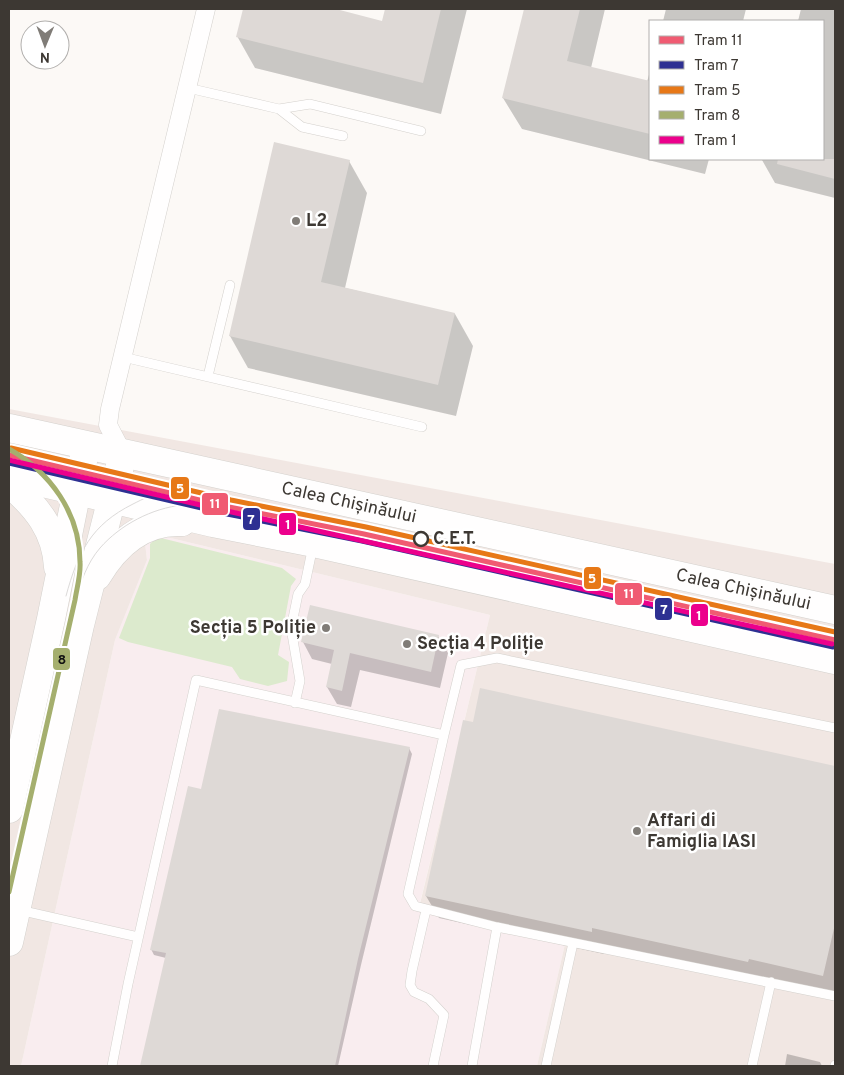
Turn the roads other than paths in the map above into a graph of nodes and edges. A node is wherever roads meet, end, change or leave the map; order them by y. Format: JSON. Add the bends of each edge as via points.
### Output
{"nodes":[{"id":1,"x":206,"y":9,"type":"edge"},
{"id":2,"x":188,"y":88,"type":"junction"},
{"id":3,"x":280,"y":109,"type":"junction"},
{"id":4,"x":421,"y":131,"type":"dead end"},
{"id":5,"x":343,"y":136,"type":"dead end"},
{"id":6,"x":230,"y":285,"type":"dead end"},
{"id":7,"x":123,"y":356,"type":"junction"},
{"id":8,"x":208,"y":376,"type":"junction"},
{"id":9,"x":108,"y":425,"type":"junction"},
{"id":10,"x":422,"y":427,"type":"dead end"},
{"id":11,"x":9,"y":428,"type":"edge"},
{"id":12,"x":86,"y":446,"type":"junction"},
{"id":13,"x":123,"y":454,"type":"junction"},
{"id":14,"x":9,"y":475,"type":"edge"},
{"id":15,"x":9,"y":483,"type":"edge"},
{"id":16,"x":77,"y":491,"type":"junction"},
{"id":17,"x":112,"y":500,"type":"junction"},
{"id":18,"x":213,"y":523,"type":"junction"},
{"id":19,"x":314,"y":544,"type":"junction"},
{"id":20,"x":59,"y":580,"type":"junction"},
{"id":21,"x":90,"y":588,"type":"junction"},
{"id":22,"x":835,"y":610,"type":"edge"},
{"id":23,"x":835,"y":660,"type":"edge"},
{"id":24,"x":295,"y":703,"type":"junction"},
{"id":25,"x":835,"y":728,"type":"edge"},
{"id":26,"x":444,"y":736,"type":"junction"},
{"id":27,"x":9,"y":810,"type":"edge"},
{"id":28,"x":12,"y":908,"type":"edge"},
{"id":29,"x":426,"y":910,"type":"junction"},
{"id":30,"x":497,"y":927,"type":"junction"},
{"id":31,"x":138,"y":937,"type":"junction"},
{"id":32,"x":9,"y":942,"type":"edge"},
{"id":33,"x":573,"y":943,"type":"junction"},
{"id":34,"x":771,"y":982,"type":"junction"},
{"id":35,"x":835,"y":996,"type":"edge"},
{"id":36,"x":112,"y":1066,"type":"edge"},
{"id":37,"x":433,"y":1066,"type":"edge"},
{"id":38,"x":472,"y":1066,"type":"edge"},
{"id":39,"x":546,"y":1066,"type":"edge"},
{"id":40,"x":752,"y":1066,"type":"edge"}],
"edges":[{"from":1,"to":2,"type":"street"},
{"from":2,"to":3,"type":"lane"},
{"from":2,"to":7,"type":"street"},
{"from":3,"to":4,"type":"lane","via":[[310,104]]},
{"from":3,"to":5,"type":"lane","via":[[302,127]]},
{"from":6,"to":8,"type":"lane"},
{"from":7,"to":8,"type":"lane"},
{"from":7,"to":9,"type":"street"},
{"from":8,"to":10,"type":"lane"},
{"from":9,"to":12,"type":"street"},
{"from":9,"to":13,"type":"street"},
{"from":11,"to":12,"type":"main road","name":"Calea Chișinăului"},
{"from":12,"to":13,"type":"main road","name":"Calea Chișinăului"},
{"from":12,"to":16,"type":"main road"},
{"from":13,"to":17,"type":"main road"},
{"from":13,"to":22,"type":"main road","name":"Calea Chișinăului"},
{"from":14,"to":16,"type":"main road"},
{"from":15,"to":20,"type":"main road","via":[[36,507],[45,522],[58,556]]},
{"from":16,"to":17,"type":"main road"},
{"from":16,"to":20,"type":"main road"},
{"from":17,"to":18,"type":"main road"},
{"from":17,"to":21,"type":"main road"},
{"from":18,"to":19,"type":"main road"},
{"from":18,"to":21,"type":"main road","via":[[167,521],[148,526],[117,550]]},
{"from":19,"to":23,"type":"main road"},
{"from":19,"to":24,"type":"lane","via":[[291,628],[300,681]]},
{"from":20,"to":27,"type":"main road"},
{"from":21,"to":28,"type":"main road"},
{"from":24,"to":26,"type":"lane"},
{"from":24,"to":31,"type":"lane","via":[[196,680]]},
{"from":25,"to":26,"type":"lane","via":[[497,658],[462,665]]},
{"from":26,"to":29,"type":"lane","via":[[408,894],[415,906]]},
{"from":28,"to":31,"type":"lane"},
{"from":28,"to":32,"type":"main road"},
{"from":29,"to":30,"type":"lane"},
{"from":29,"to":37,"type":"lane","via":[[410,985],[414,992],[429,1000],[444,1015]]},
{"from":30,"to":33,"type":"lane"},
{"from":30,"to":38,"type":"lane"},
{"from":31,"to":36,"type":"lane"},
{"from":33,"to":34,"type":"lane"},
{"from":33,"to":39,"type":"lane"},
{"from":34,"to":35,"type":"lane"},
{"from":34,"to":40,"type":"lane"}]}
